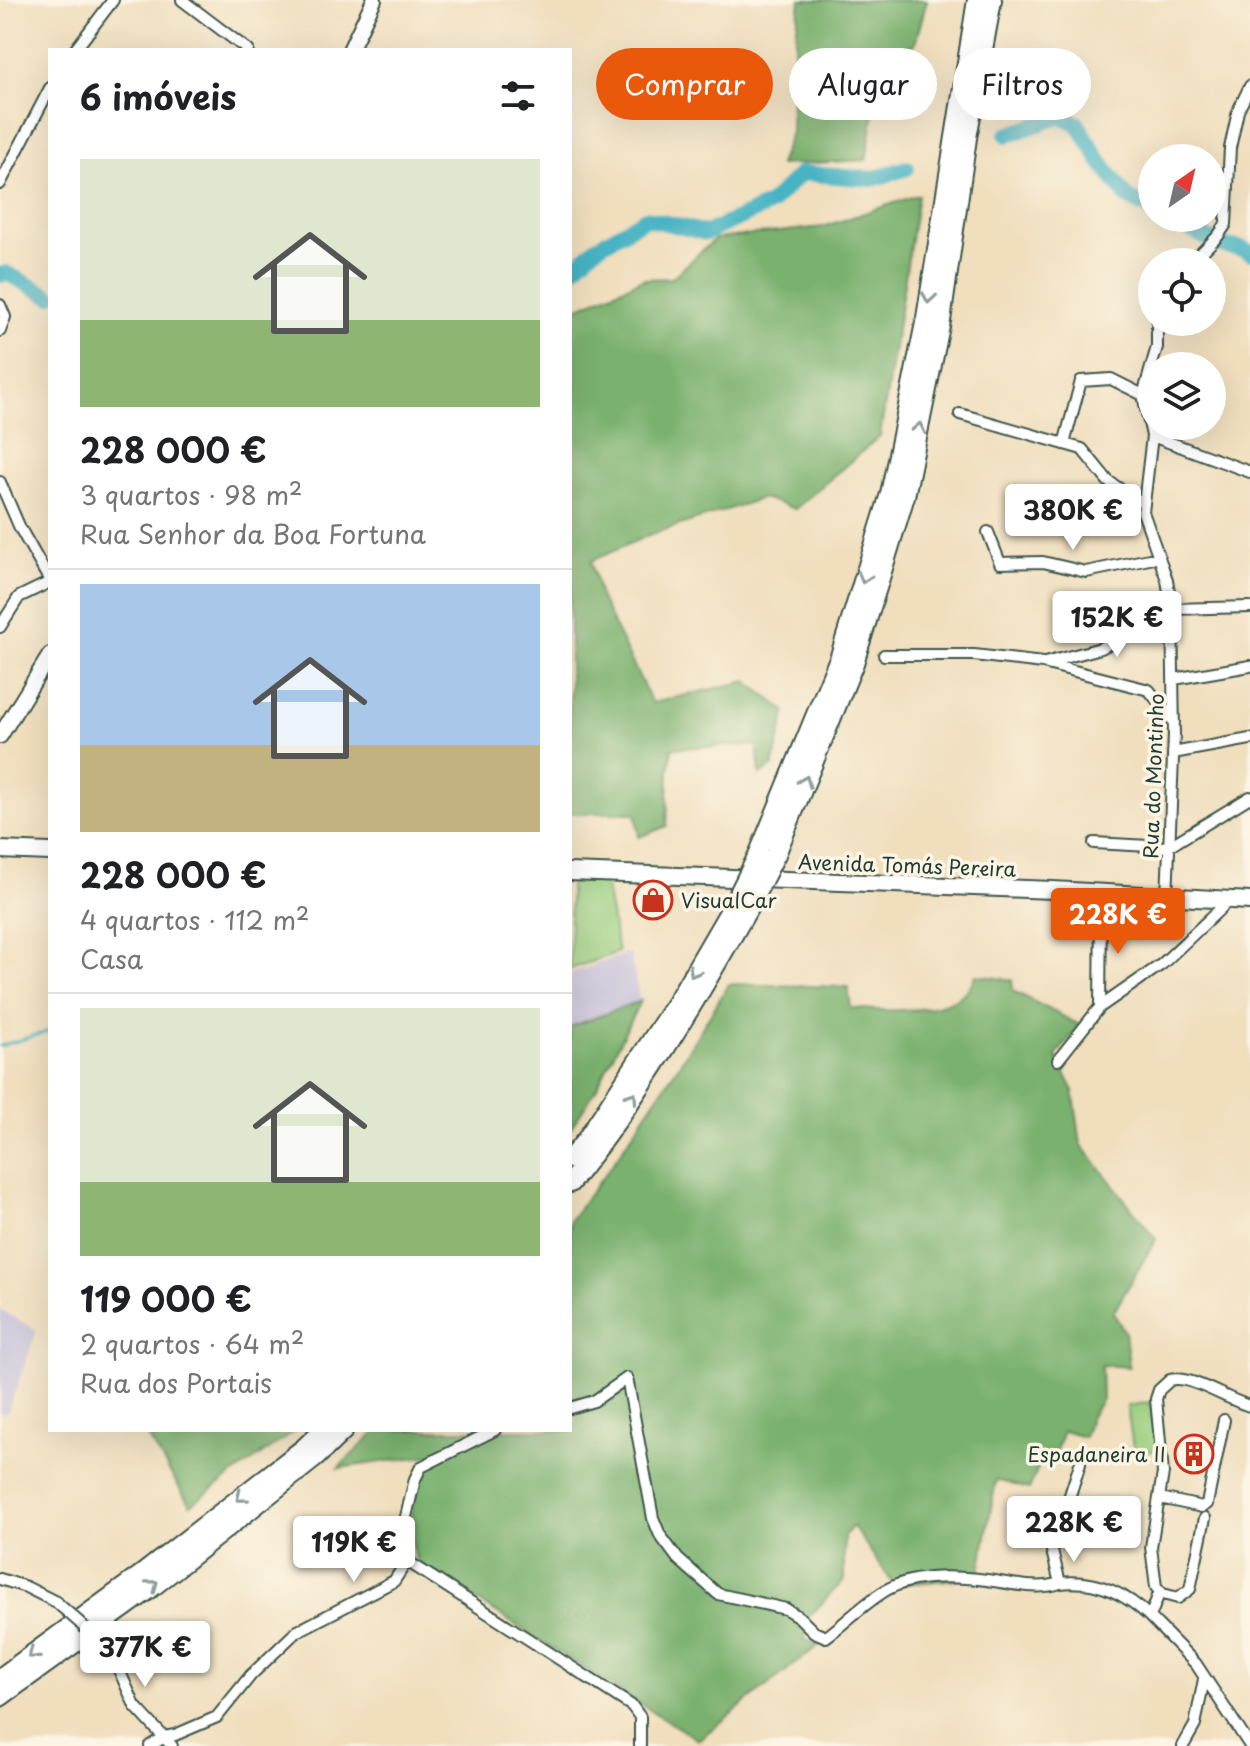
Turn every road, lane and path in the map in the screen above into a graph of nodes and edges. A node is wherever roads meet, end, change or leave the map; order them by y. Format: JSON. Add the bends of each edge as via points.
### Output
{"nodes":[{"id":1,"x":113,"y":0,"type":"edge"},
{"id":2,"x":182,"y":0,"type":"edge"},
{"id":3,"x":374,"y":0,"type":"edge"},
{"id":4,"x":977,"y":0,"type":"edge"},
{"id":5,"x":992,"y":0,"type":"edge"},
{"id":6,"x":77,"y":48,"type":"edge"},
{"id":7,"x":245,"y":48,"type":"edge"},
{"id":8,"x":351,"y":48,"type":"edge"},
{"id":9,"x":1250,"y":86,"type":"edge"},
{"id":10,"x":48,"y":92,"type":"edge"},
{"id":11,"x":0,"y":184,"type":"edge"},
{"id":12,"x":1207,"y":248,"type":"edge"},
{"id":13,"x":0,"y":305,"type":"edge"},
{"id":14,"x":0,"y":331,"type":"edge"},
{"id":15,"x":1138,"y":392,"type":"edge"},
{"id":16,"x":960,"y":414,"type":"dead end"},
{"id":17,"x":1152,"y":440,"type":"edge"},
{"id":18,"x":1163,"y":440,"type":"edge"},
{"id":19,"x":1064,"y":444,"type":"junction"},
{"id":20,"x":1250,"y":472,"type":"edge"},
{"id":21,"x":0,"y":482,"type":"edge"},
{"id":22,"x":1144,"y":502,"type":"junction"},
{"id":23,"x":988,"y":532,"type":"dead end"},
{"id":24,"x":1159,"y":557,"type":"junction"},
{"id":25,"x":48,"y":577,"type":"edge"},
{"id":26,"x":48,"y":582,"type":"edge"},
{"id":27,"x":1250,"y":607,"type":"edge"},
{"id":28,"x":1172,"y":609,"type":"junction"},
{"id":29,"x":0,"y":627,"type":"edge"},
{"id":30,"x":884,"y":655,"type":"dead end"},
{"id":31,"x":48,"y":658,"type":"edge"},
{"id":32,"x":1043,"y":663,"type":"junction"},
{"id":33,"x":1250,"y":666,"type":"edge"},
{"id":34,"x":1174,"y":679,"type":"junction"},
{"id":35,"x":1174,"y":722,"type":"junction"},
{"id":36,"x":0,"y":736,"type":"edge"},
{"id":37,"x":1250,"y":739,"type":"edge"},
{"id":38,"x":1173,"y":753,"type":"junction"},
{"id":39,"x":1250,"y":797,"type":"edge"},
{"id":40,"x":1094,"y":843,"type":"dead end"},
{"id":41,"x":1168,"y":847,"type":"junction"},
{"id":42,"x":0,"y":850,"type":"edge"},
{"id":43,"x":48,"y":852,"type":"edge"},
{"id":44,"x":768,"y":853,"type":"junction"},
{"id":45,"x":572,"y":872,"type":"edge"},
{"id":46,"x":1053,"y":890,"type":"junction"},
{"id":47,"x":1164,"y":896,"type":"junction"},
{"id":48,"x":1222,"y":899,"type":"junction"},
{"id":49,"x":1250,"y":901,"type":"edge"},
{"id":50,"x":741,"y":905,"type":"junction"},
{"id":51,"x":1101,"y":905,"type":"junction"},
{"id":52,"x":1100,"y":1007,"type":"junction"},
{"id":53,"x":1058,"y":1060,"type":"dead end"},
{"id":54,"x":572,"y":1157,"type":"edge"},
{"id":55,"x":572,"y":1180,"type":"edge"},
{"id":56,"x":1250,"y":1406,"type":"edge"},
{"id":57,"x":572,"y":1407,"type":"edge"},
{"id":58,"x":1224,"y":1420,"type":"dead end"},
{"id":59,"x":321,"y":1432,"type":"edge"},
{"id":60,"x":342,"y":1432,"type":"edge"},
{"id":61,"x":491,"y":1432,"type":"edge"},
{"id":62,"x":1080,"y":1464,"type":"dead end"},
{"id":63,"x":1160,"y":1498,"type":"junction"},
{"id":64,"x":1205,"y":1518,"type":"dead end"},
{"id":65,"x":407,"y":1561,"type":"junction"},
{"id":66,"x":0,"y":1579,"type":"edge"},
{"id":67,"x":1060,"y":1583,"type":"junction"},
{"id":68,"x":1160,"y":1591,"type":"junction"},
{"id":69,"x":1150,"y":1617,"type":"junction"},
{"id":70,"x":0,"y":1678,"type":"edge"},
{"id":71,"x":1204,"y":1679,"type":"junction"},
{"id":72,"x":0,"y":1697,"type":"edge"},
{"id":73,"x":164,"y":1737,"type":"junction"},
{"id":74,"x":150,"y":1746,"type":"edge"},
{"id":75,"x":172,"y":1746,"type":"edge"},
{"id":76,"x":640,"y":1746,"type":"edge"},
{"id":77,"x":1183,"y":1746,"type":"edge"},
{"id":78,"x":1250,"y":1746,"type":"edge"}],
"edges":[{"from":1,"to":6,"type":"street"},
{"from":2,"to":7,"type":"street"},
{"from":3,"to":8,"type":"street"},
{"from":4,"to":44,"type":"highway","one_way":true,"via":[[926,318],[890,494],[840,656]]},
{"from":44,"to":5,"type":"highway","one_way":true,"via":[[854,663],[905,496],[941,321]]},
{"from":9,"to":12,"type":"street","via":[[1230,148],[1226,224]]},
{"from":10,"to":11,"type":"street"},
{"from":13,"to":14,"type":"street","via":[[5,317]]},
{"from":15,"to":19,"type":"street","via":[[1111,379],[1081,381]]},
{"from":16,"to":19,"type":"street"},
{"from":17,"to":22,"type":"street"},
{"from":18,"to":20,"type":"street"},
{"from":19,"to":22,"type":"street","via":[[1082,449],[1108,481]]},
{"from":21,"to":25,"type":"street"},
{"from":22,"to":24,"type":"street","name":"Rua do Montinho"},
{"from":23,"to":24,"type":"street","via":[[1000,563],[1043,562],[1086,572]]},
{"from":24,"to":28,"type":"street","name":"Rua do Montinho"},
{"from":26,"to":29,"type":"street","via":[[19,597]]},
{"from":27,"to":28,"type":"street"},
{"from":28,"to":32,"type":"street","via":[[1101,648]]},
{"from":28,"to":34,"type":"street","name":"Rua do Montinho"},
{"from":30,"to":32,"type":"street","via":[[974,655]]},
{"from":31,"to":36,"type":"street"},
{"from":32,"to":35,"type":"street","via":[[1149,690]]},
{"from":33,"to":34,"type":"street"},
{"from":34,"to":35,"type":"street","name":"Rua do Montinho"},
{"from":35,"to":38,"type":"street","name":"Rua do Montinho"},
{"from":37,"to":38,"type":"street"},
{"from":38,"to":41,"type":"street","name":"Rua do Montinho"},
{"from":39,"to":41,"type":"street"},
{"from":40,"to":41,"type":"street"},
{"from":41,"to":47,"type":"street","name":"Rua do Montinho"},
{"from":42,"to":43,"type":"main road"},
{"from":44,"to":50,"type":"highway","bridge":true},
{"from":45,"to":46,"type":"main road","name":"Avenida Tomás Pereira"},
{"from":46,"to":47,"type":"main road","name":"Avenida Tomás Pereira"},
{"from":46,"to":51,"type":"street","via":[[1064,903]]},
{"from":47,"to":48,"type":"main road","name":"Avenida Tomás Pereira"},
{"from":47,"to":51,"type":"street","via":[[1152,906]]},
{"from":48,"to":49,"type":"main road","name":"Avenida Tomás Pereira"},
{"from":48,"to":52,"type":"street","via":[[1222,907],[1162,964]]},
{"from":50,"to":54,"type":"highway","one_way":true},
{"from":55,"to":50,"type":"highway","one_way":true,"via":[[690,1012]]},
{"from":51,"to":52,"type":"street"},
{"from":52,"to":53,"type":"street"},
{"from":56,"to":63,"type":"street","via":[[1185,1379],[1164,1384],[1156,1399],[1164,1460]]},
{"from":57,"to":67,"type":"street","via":[[594,1401],[627,1378],[653,1518],[678,1559],[718,1594],[786,1609],[826,1637],[876,1597],[903,1583],[942,1577],[1037,1587]]},
{"from":58,"to":63,"type":"street","via":[[1207,1504]]},
{"from":59,"to":70,"type":"highway","one_way":true,"via":[[154,1565]]},
{"from":72,"to":60,"type":"highway","one_way":true,"via":[[150,1589]]},
{"from":61,"to":65,"type":"street","via":[[421,1467],[405,1521]]},
{"from":62,"to":67,"type":"street","via":[[1052,1551]]},
{"from":63,"to":68,"type":"street","via":[[1151,1547]]},
{"from":64,"to":68,"type":"street","via":[[1190,1589],[1178,1598]]},
{"from":65,"to":73,"type":"street","via":[[388,1587],[296,1632],[217,1717]]},
{"from":65,"to":76,"type":"street","via":[[632,1706],[640,1717]]},
{"from":66,"to":73,"type":"street","bridge":true,"via":[[52,1600],[80,1623],[110,1655],[135,1706]]},
{"from":67,"to":69,"type":"street","via":[[1088,1582],[1132,1599]]},
{"from":68,"to":69,"type":"street"},
{"from":69,"to":71,"type":"street"},
{"from":71,"to":77,"type":"street","via":[[1195,1725]]},
{"from":71,"to":78,"type":"street"},
{"from":73,"to":74,"type":"street"},
{"from":73,"to":75,"type":"street"}]}
